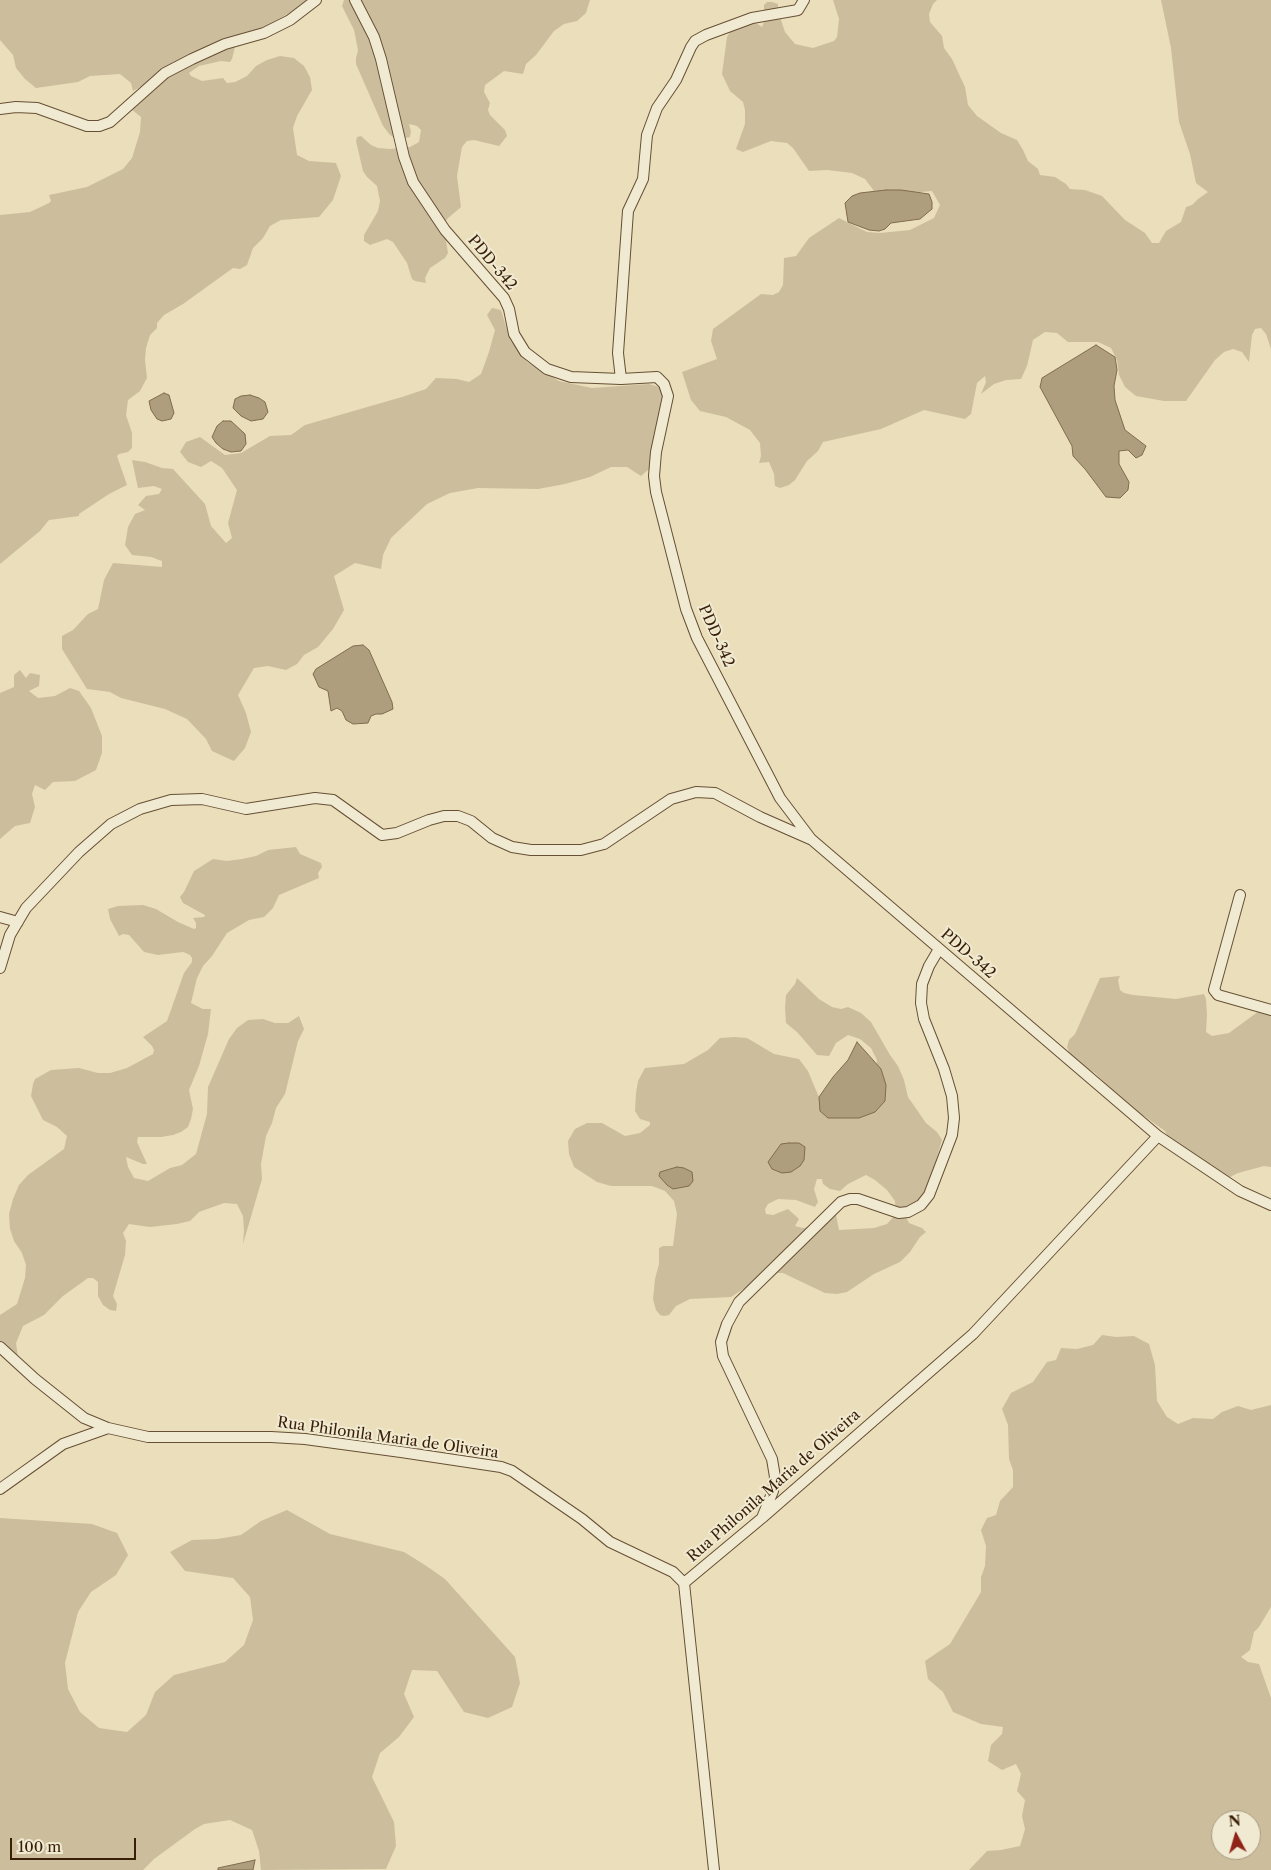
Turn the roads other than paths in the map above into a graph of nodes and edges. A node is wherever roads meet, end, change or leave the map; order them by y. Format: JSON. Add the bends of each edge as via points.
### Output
{"nodes":[{"id":1,"x":316,"y":0,"type":"edge"},
{"id":2,"x":355,"y":0,"type":"edge"},
{"id":3,"x":804,"y":0,"type":"edge"},
{"id":4,"x":0,"y":109,"type":"edge"},
{"id":5,"x":621,"y":379,"type":"junction"},
{"id":6,"x":811,"y":839,"type":"junction"},
{"id":7,"x":1240,"y":895,"type":"dead end"},
{"id":8,"x":0,"y":917,"type":"edge"},
{"id":9,"x":18,"y":922,"type":"junction"},
{"id":10,"x":939,"y":949,"type":"junction"},
{"id":11,"x":0,"y":968,"type":"edge"},
{"id":12,"x":1271,"y":1010,"type":"edge"},
{"id":13,"x":1158,"y":1136,"type":"junction"},
{"id":14,"x":1270,"y":1203,"type":"edge"},
{"id":15,"x":0,"y":1347,"type":"edge"},
{"id":16,"x":108,"y":1428,"type":"junction"},
{"id":17,"x":0,"y":1489,"type":"edge"},
{"id":18,"x":762,"y":1518,"type":"junction"},
{"id":19,"x":684,"y":1583,"type":"junction"},
{"id":20,"x":714,"y":1870,"type":"edge"}],
"edges":[{"from":1,"to":4,"type":"street","via":[[290,20],[264,33],[225,44],[165,73],[110,122],[99,126],[87,126],[37,108]]},
{"from":2,"to":5,"type":"street","name":"PDD-342","number":"PDD-342","via":[[374,37],[413,182],[445,230],[504,298],[514,334],[525,352],[548,369],[571,378]]},
{"from":3,"to":5,"type":"street","via":[[798,10],[752,18],[696,41],[657,108],[647,135],[643,179],[628,211],[618,353]]},
{"from":5,"to":6,"type":"street","name":"PDD-342","number":"PDD-342","via":[[657,377],[664,384],[668,396],[654,476],[686,609],[697,638],[780,798]]},
{"from":6,"to":9,"type":"street","via":[[714,792],[696,792],[671,800],[604,844],[581,850],[512,847],[458,816],[444,816],[382,835],[333,800],[315,798],[246,809],[202,798],[171,800],[140,809],[111,824],[54,876]]},
{"from":6,"to":10,"type":"street","name":"PDD-342","number":"PDD-342"},
{"from":7,"to":12,"type":"street","via":[[1214,990],[1218,995]]},
{"from":8,"to":9,"type":"street"},
{"from":9,"to":11,"type":"street","via":[[10,935]]},
{"from":10,"to":13,"type":"street","name":"PDD-342","number":"PDD-342"},
{"from":10,"to":18,"type":"street","via":[[922,984],[921,1003],[952,1096],[954,1118],[952,1135],[929,1195],[921,1205],[899,1213],[858,1199],[841,1202],[739,1302],[721,1342],[723,1356],[772,1459],[774,1484]]},
{"from":13,"to":14,"type":"street","name":"PDD-342","number":"PDD-342","via":[[1240,1191]]},
{"from":13,"to":18,"type":"street","name":"Rua Philonila Maria de Oliveira","via":[[973,1334]]},
{"from":15,"to":16,"type":"street","name":"Rua Philonila Maria de Oliveira","via":[[84,1418]]},
{"from":16,"to":17,"type":"street","via":[[63,1444]]},
{"from":16,"to":19,"type":"street","name":"Rua Philonila Maria de Oliveira","via":[[148,1437],[305,1439],[501,1467],[512,1471],[610,1542],[673,1572]]},
{"from":18,"to":19,"type":"street","name":"Rua Philonila Maria de Oliveira"},
{"from":19,"to":20,"type":"street"}]}
